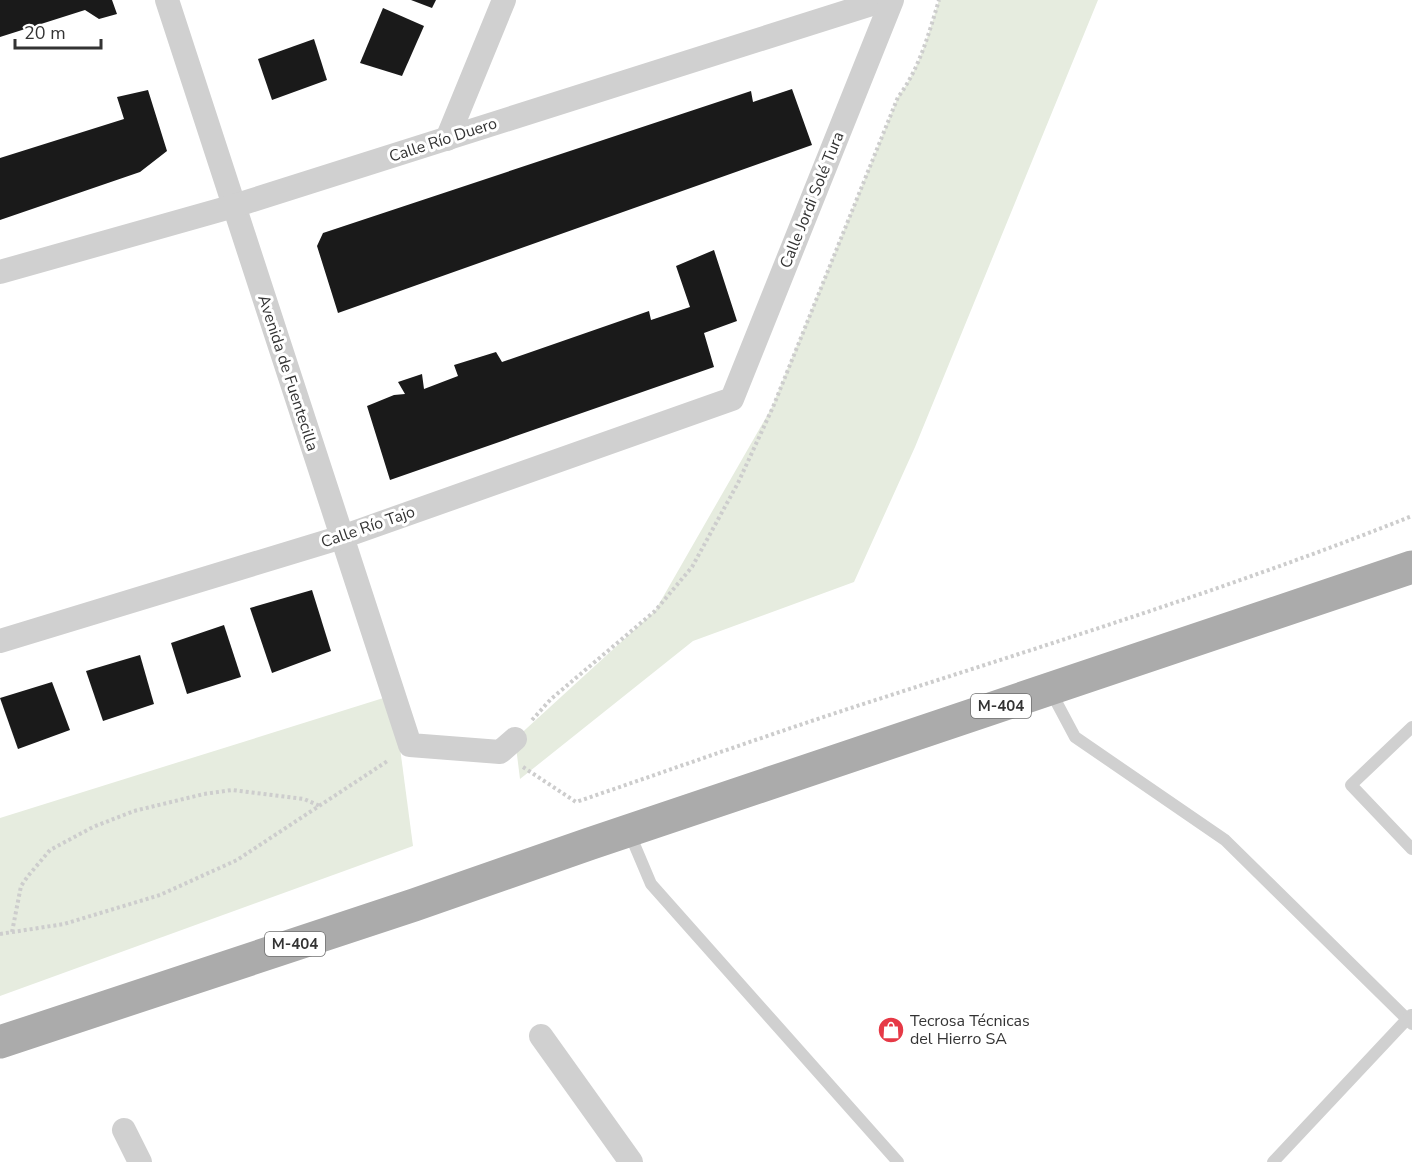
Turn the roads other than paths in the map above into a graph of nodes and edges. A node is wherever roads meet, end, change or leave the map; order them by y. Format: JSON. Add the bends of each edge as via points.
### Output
{"nodes":[{"id":1,"x":167,"y":0,"type":"edge"},
{"id":2,"x":504,"y":0,"type":"edge"},
{"id":3,"x":884,"y":0,"type":"edge"},
{"id":4,"x":892,"y":0,"type":"edge"},
{"id":5,"x":447,"y":139,"type":"junction"},
{"id":6,"x":234,"y":206,"type":"junction"},
{"id":7,"x":0,"y":272,"type":"edge"},
{"id":8,"x":732,"y":399,"type":"joint"},
{"id":9,"x":342,"y":537,"type":"junction"},
{"id":10,"x":1412,"y":567,"type":"edge"},
{"id":11,"x":0,"y":641,"type":"edge"},
{"id":12,"x":1050,"y":689,"type":"junction"},
{"id":13,"x":1412,"y":727,"type":"edge"},
{"id":14,"x":507,"y":746,"type":"road end"},
{"id":15,"x":629,"y":831,"type":"junction"},
{"id":16,"x":1412,"y":849,"type":"edge"},
{"id":17,"x":1410,"y":1019,"type":"edge"},
{"id":18,"x":541,"y":1036,"type":"dead end"},
{"id":19,"x":0,"y":1042,"type":"edge"},
{"id":20,"x":124,"y":1130,"type":"dead end"},
{"id":21,"x":140,"y":1162,"type":"edge"},
{"id":22,"x":631,"y":1162,"type":"edge"},
{"id":23,"x":898,"y":1162,"type":"edge"},
{"id":24,"x":1273,"y":1162,"type":"edge"}],
"edges":[{"from":1,"to":6,"type":"street","name":"Avenida de Fuentecilla"},
{"from":2,"to":5,"type":"street"},
{"from":3,"to":5,"type":"street","name":"Calle Río Duero"},
{"from":4,"to":8,"type":"street","name":"Calle Jordi Solé Tura"},
{"from":5,"to":6,"type":"street","name":"Calle Río Duero"},
{"from":6,"to":7,"type":"street","name":"Calle Río Duero"},
{"from":6,"to":9,"type":"street","name":"Avenida de Fuentecilla"},
{"from":8,"to":9,"type":"street","name":"Calle Río Tajo"},
{"from":9,"to":11,"type":"street","name":"Calle Río Tajo"},
{"from":9,"to":14,"type":"street","name":"Avenida de Fuentecilla","via":[[410,745]]},
{"from":10,"to":12,"type":"main road","number":"M-404"},
{"from":12,"to":15,"type":"main road","number":"M-404"},
{"from":12,"to":17,"type":"lane","via":[[1075,736],[1225,840]]},
{"from":13,"to":16,"type":"lane","via":[[1351,785]]},
{"from":15,"to":19,"type":"main road","number":"M-404"},
{"from":15,"to":23,"type":"lane","via":[[651,884]]},
{"from":17,"to":24,"type":"lane"},
{"from":18,"to":22,"type":"street"},
{"from":20,"to":21,"type":"street"}]}
